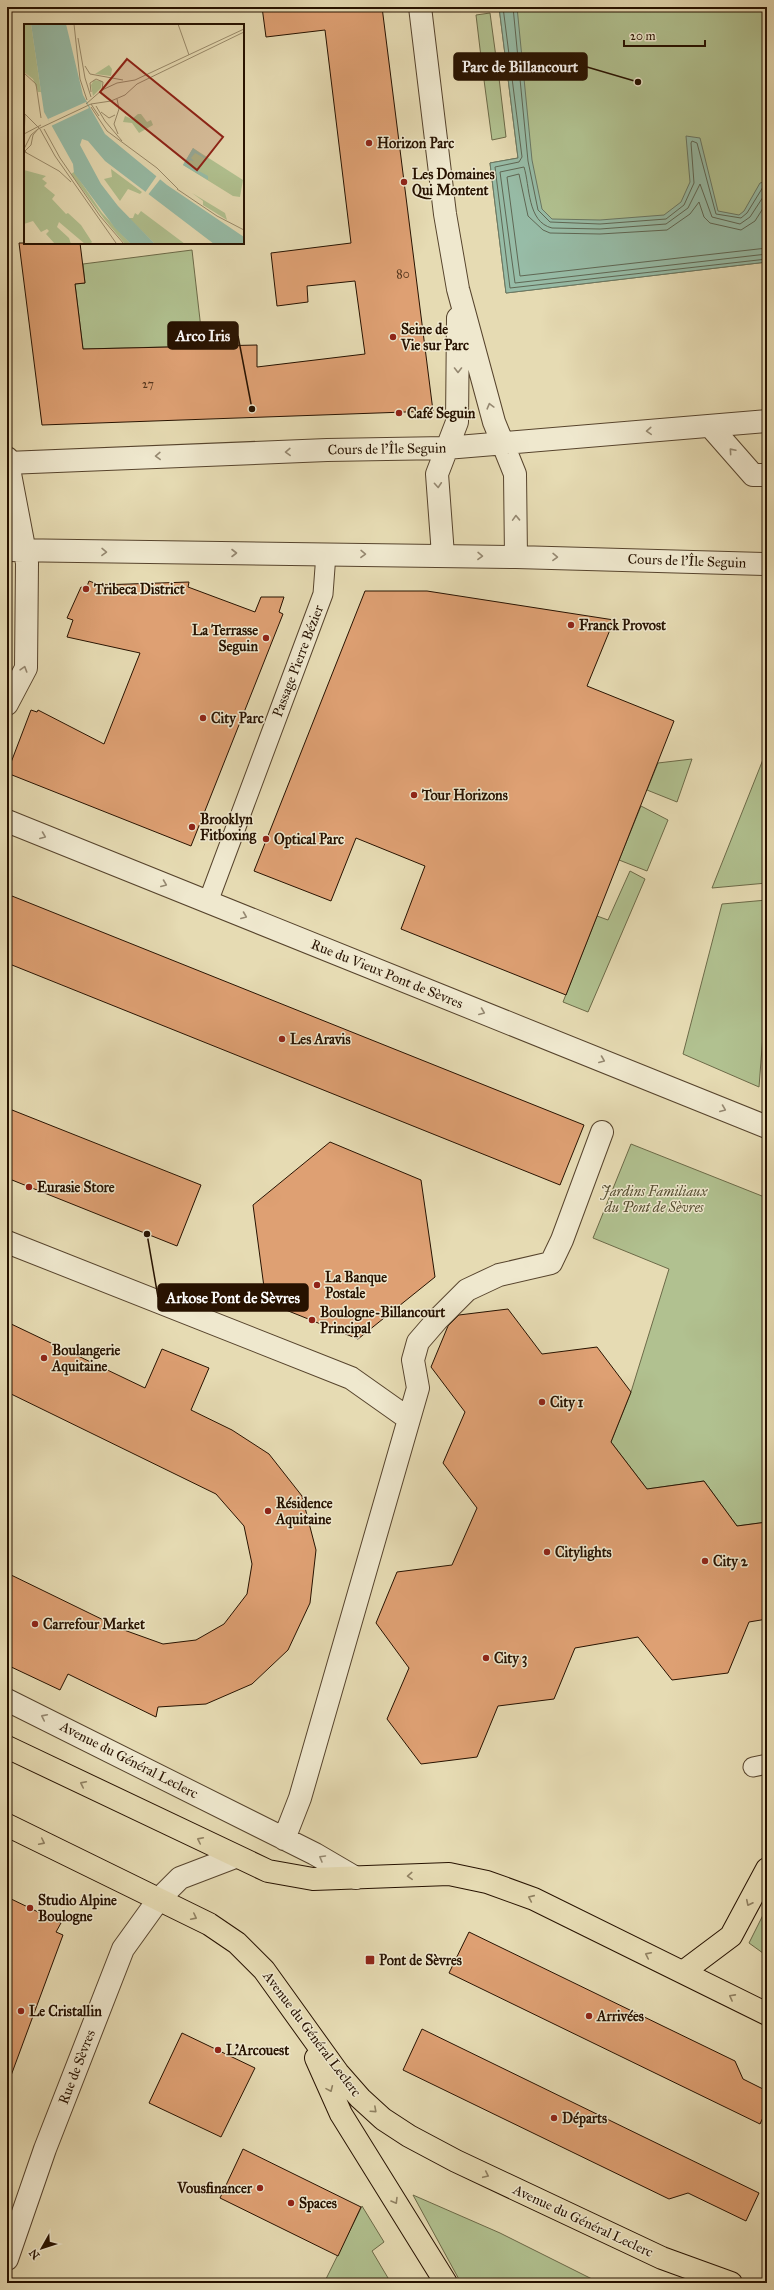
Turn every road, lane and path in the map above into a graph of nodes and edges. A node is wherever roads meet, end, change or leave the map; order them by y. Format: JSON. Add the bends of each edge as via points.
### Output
{"nodes":[{"id":1,"x":420,"y":7,"type":"edge"},
{"id":2,"x":458,"y":289,"type":"junction"},
{"id":3,"x":767,"y":421,"type":"edge"},
{"id":4,"x":710,"y":426,"type":"junction"},
{"id":5,"x":503,"y":443,"type":"junction"},
{"id":6,"x":446,"y":448,"type":"junction"},
{"id":7,"x":7,"y":461,"type":"edge"},
{"id":8,"x":760,"y":475,"type":"edge"},
{"id":9,"x":15,"y":550,"type":"edge"},
{"id":10,"x":326,"y":554,"type":"junction"},
{"id":11,"x":443,"y":556,"type":"junction"},
{"id":12,"x":516,"y":557,"type":"junction"},
{"id":13,"x":767,"y":564,"type":"edge"},
{"id":14,"x":7,"y":704,"type":"edge"},
{"id":15,"x":7,"y":821,"type":"edge"},
{"id":16,"x":208,"y":902,"type":"junction"},
{"id":17,"x":767,"y":1126,"type":"edge"},
{"id":18,"x":602,"y":1132,"type":"dead end"},
{"id":19,"x":7,"y":1242,"type":"edge"},
{"id":20,"x":409,"y":1419,"type":"junction"},
{"id":21,"x":7,"y":1700,"type":"edge"},
{"id":22,"x":7,"y":1747,"type":"edge"},
{"id":23,"x":7,"y":1825,"type":"edge"},
{"id":24,"x":284,"y":1839,"type":"junction"},
{"id":25,"x":235,"y":1857,"type":"junction"},
{"id":26,"x":767,"y":1869,"type":"edge"},
{"id":27,"x":356,"y":1878,"type":"junction"},
{"id":28,"x":159,"y":1899,"type":"junction"},
{"id":29,"x":683,"y":1972,"type":"junction"},
{"id":30,"x":298,"y":2014,"type":"junction"},
{"id":31,"x":767,"y":2014,"type":"edge"},
{"id":32,"x":7,"y":2259,"type":"edge"},
{"id":33,"x":446,"y":2283,"type":"edge"},
{"id":34,"x":731,"y":2283,"type":"edge"}],
"edges":[{"from":1,"to":2,"type":"street","via":[[445,214]]},
{"from":5,"to":2,"type":"street","one_way":true,"via":[[494,422]]},
{"from":2,"to":6,"type":"street","one_way":true,"via":[[456,422]]},
{"from":3,"to":4,"type":"street","name":"Cours de l'Île Seguin"},
{"from":4,"to":5,"type":"street","name":"Cours de l'Île Seguin","one_way":true},
{"from":8,"to":4,"type":"street","one_way":true},
{"from":5,"to":6,"type":"street","name":"Cours de l'Île Seguin"},
{"from":12,"to":5,"type":"street","one_way":true,"via":[[515,474]]},
{"from":6,"to":7,"type":"street","name":"Cours de l'Île Seguin","one_way":true},
{"from":6,"to":11,"type":"street","one_way":true,"via":[[437,474]]},
{"from":7,"to":9,"type":"street"},
{"from":9,"to":10,"type":"street","name":"Cours de l'Île Seguin","one_way":true},
{"from":14,"to":9,"type":"street","one_way":true,"via":[[26,668],[27,563]]},
{"from":10,"to":11,"type":"street","name":"Cours de l'Île Seguin","one_way":true},
{"from":10,"to":16,"type":"street","name":"Passage Pierre Bézier","via":[[323,594]]},
{"from":11,"to":12,"type":"street","name":"Cours de l'Île Seguin","one_way":true},
{"from":12,"to":13,"type":"street","name":"Cours de l'Île Seguin","one_way":true},
{"from":15,"to":16,"type":"street","name":"Rue du Vieux Pont de Sèvres","one_way":true},
{"from":16,"to":17,"type":"street","name":"Rue du Vieux Pont de Sèvres","one_way":true},
{"from":18,"to":20,"type":"street","via":[[551,1263],[499,1275],[466,1290],[418,1342],[413,1360],[418,1388]]},
{"from":19,"to":20,"type":"street","via":[[351,1378]]},
{"from":20,"to":24,"type":"street","via":[[300,1798]]},
{"from":24,"to":21,"type":"street","name":"Avenue du Général Leclerc","one_way":true},
{"from":25,"to":22,"type":"main road","one_way":true},
{"from":23,"to":28,"type":"main road","name":"Avenue du Général Leclerc","one_way":true},
{"from":27,"to":24,"type":"street","name":"Avenue du Général Leclerc","one_way":true},
{"from":25,"to":27,"type":"main road","via":[[268,1871],[313,1879]]},
{"from":25,"to":28,"type":"street","name":"Rue de Sèvres","via":[[180,1878]]},
{"from":26,"to":29,"type":"main road","one_way":true,"via":[[731,1936]]},
{"from":29,"to":27,"type":"main road","one_way":true,"via":[[534,1899],[487,1882],[449,1874]]},
{"from":28,"to":30,"type":"main road","name":"Avenue du Général Leclerc","one_way":true,"via":[[209,1924],[238,1943],[264,1970]]},
{"from":28,"to":32,"type":"street","name":"Rue de Sèvres","via":[[123,1949],[46,2149]]},
{"from":31,"to":29,"type":"main road","one_way":true},
{"from":30,"to":33,"type":"main road","one_way":true,"via":[[341,2114]]},
{"from":30,"to":34,"type":"main road","name":"Avenue du Général Leclerc","one_way":true,"via":[[320,2049],[360,2098],[383,2119],[409,2136],[456,2161],[662,2258]]}]}
